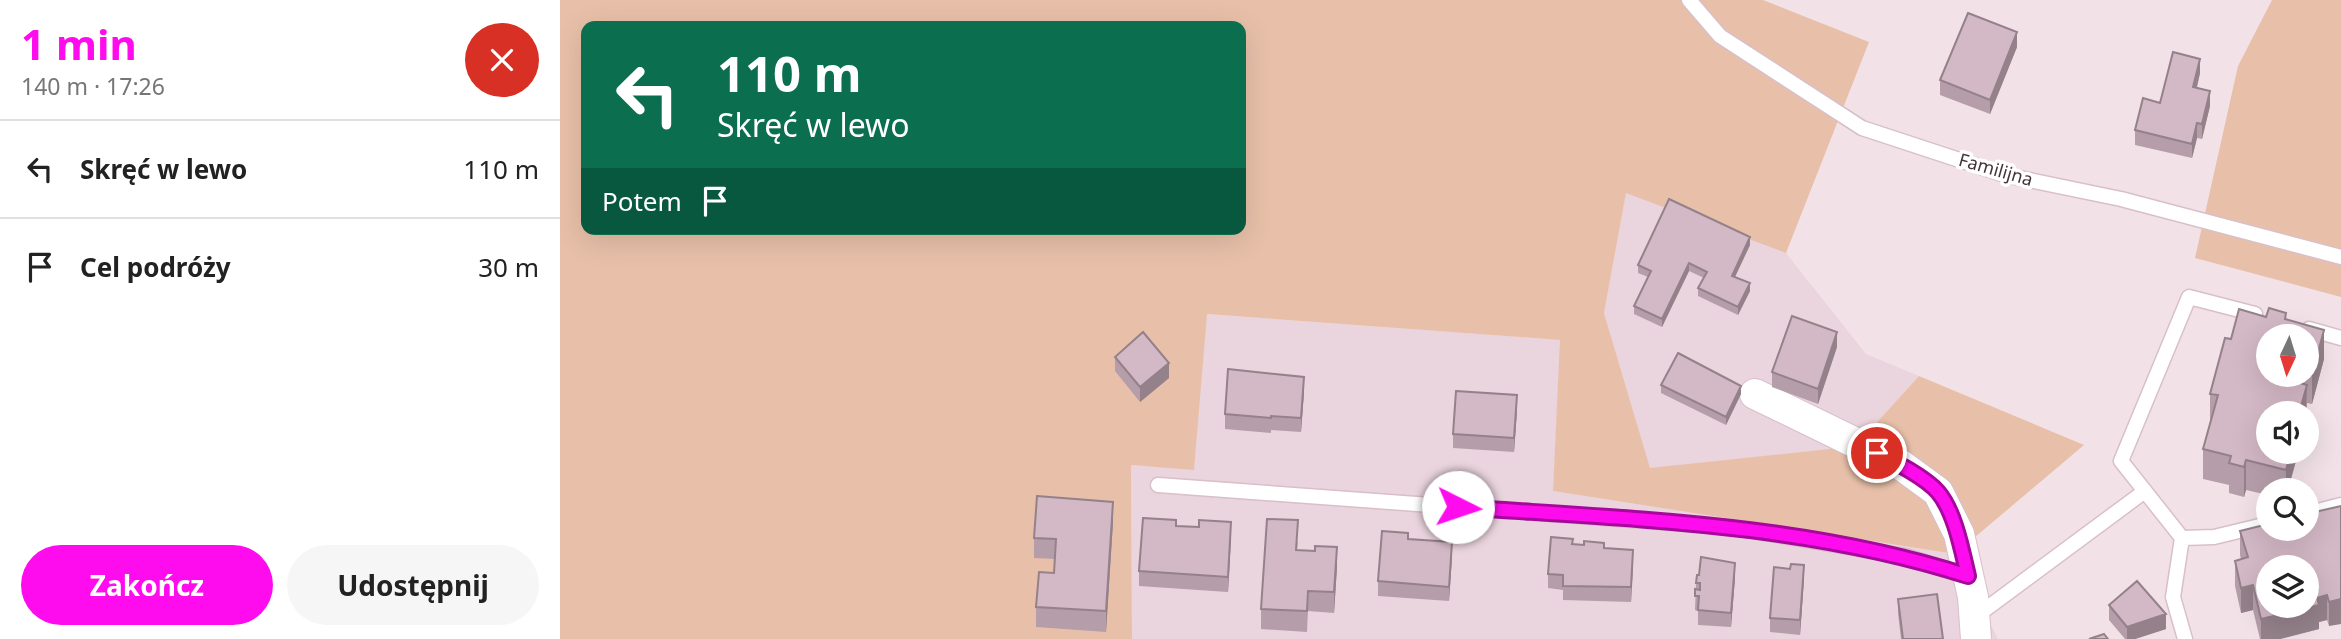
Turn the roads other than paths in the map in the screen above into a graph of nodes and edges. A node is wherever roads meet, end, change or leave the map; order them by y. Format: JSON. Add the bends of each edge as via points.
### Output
{"nodes":[{"id":1,"x":1689,"y":0,"type":"edge"},
{"id":2,"x":2341,"y":257,"type":"edge"},
{"id":3,"x":2265,"y":317,"type":"edge"},
{"id":4,"x":2319,"y":332,"type":"edge"},
{"id":5,"x":2341,"y":338,"type":"edge"},
{"id":6,"x":1755,"y":394,"type":"dead end"},
{"id":7,"x":1158,"y":485,"type":"dead end"},
{"id":8,"x":2145,"y":491,"type":"junction"},
{"id":9,"x":2341,"y":505,"type":"edge"},
{"id":10,"x":2319,"y":511,"type":"edge"},
{"id":11,"x":2256,"y":527,"type":"edge"},
{"id":12,"x":2182,"y":538,"type":"junction"},
{"id":13,"x":1968,"y":576,"type":"junction"},
{"id":14,"x":1975,"y":629,"type":"edge"},
{"id":15,"x":2185,"y":639,"type":"edge"}],
"edges":[{"from":1,"to":2,"type":"lane","name":"Familijna","via":[[1720,36],[1862,128],[2005,174]]},
{"from":3,"to":8,"type":"lane","via":[[2189,297],[2121,461]]},
{"from":4,"to":5,"type":"lane"},
{"from":6,"to":13,"type":"street","via":[[1901,465],[1938,492],[1959,534]]},
{"from":7,"to":13,"type":"lane","via":[[1730,527],[1909,557]]},
{"from":8,"to":12,"type":"lane"},
{"from":8,"to":14,"type":"lane"},
{"from":9,"to":10,"type":"lane"},
{"from":11,"to":12,"type":"lane","via":[[2214,537]]},
{"from":12,"to":15,"type":"lane","via":[[2173,597]]},
{"from":13,"to":14,"type":"street"}]}
